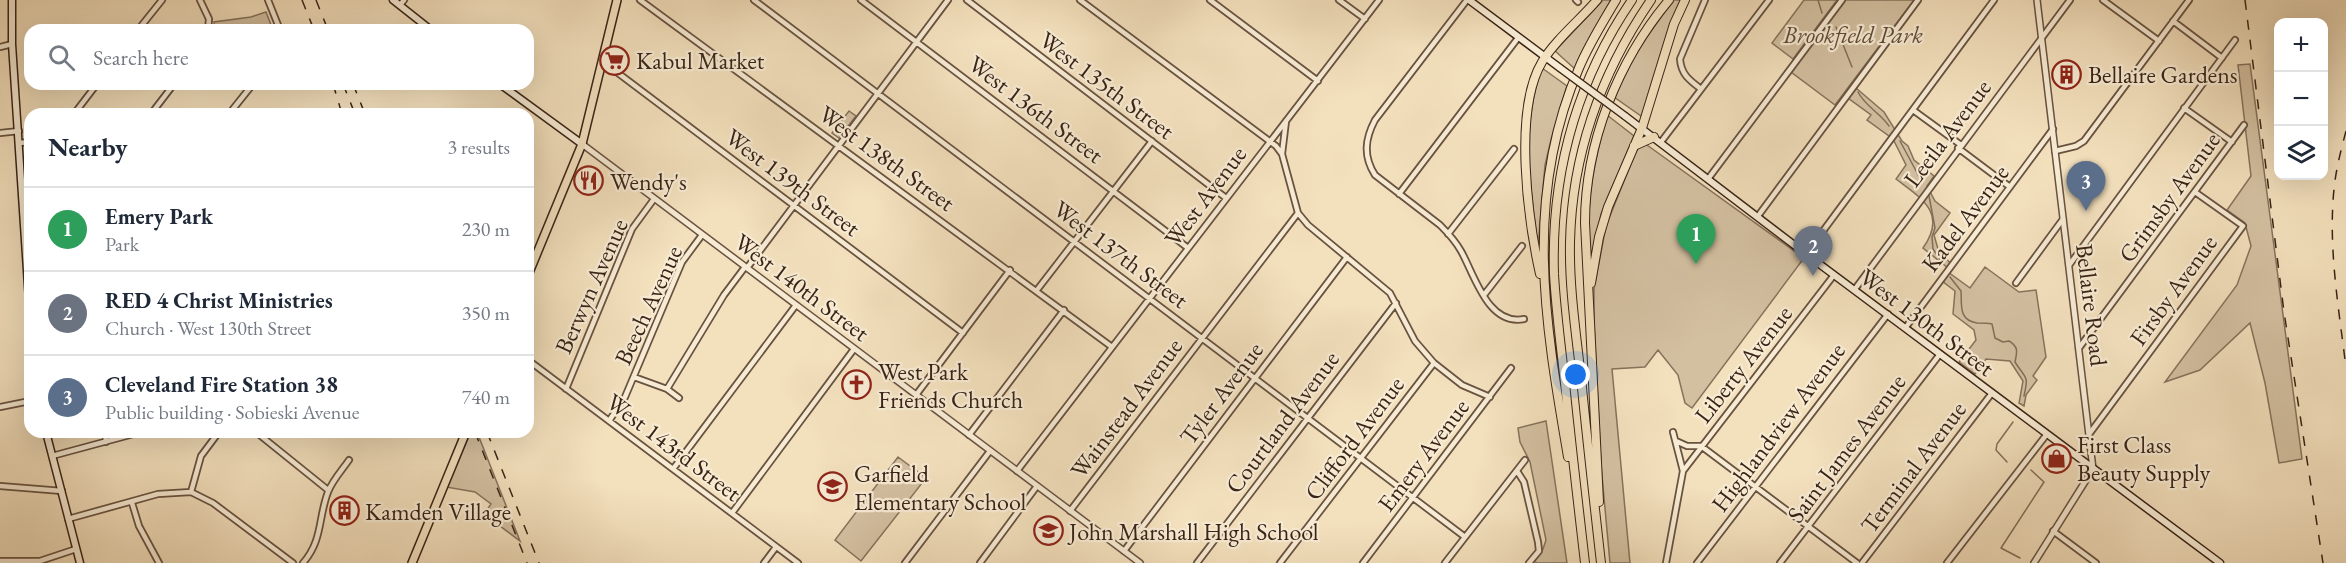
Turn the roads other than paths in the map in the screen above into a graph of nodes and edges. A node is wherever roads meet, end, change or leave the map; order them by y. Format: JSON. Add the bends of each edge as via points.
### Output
{"nodes":[{"id":1,"x":12,"y":0,"type":"edge"},
{"id":2,"x":162,"y":0,"type":"edge"},
{"id":3,"x":200,"y":0,"type":"edge"},
{"id":4,"x":268,"y":0,"type":"edge"},
{"id":5,"x":393,"y":0,"type":"edge"},
{"id":6,"x":617,"y":0,"type":"edge"},
{"id":7,"x":640,"y":0,"type":"edge"},
{"id":8,"x":754,"y":0,"type":"edge"},
{"id":9,"x":861,"y":0,"type":"edge"},
{"id":10,"x":948,"y":0,"type":"edge"},
{"id":11,"x":967,"y":0,"type":"edge"},
{"id":12,"x":1080,"y":0,"type":"edge"},
{"id":13,"x":1210,"y":0,"type":"edge"},
{"id":14,"x":1339,"y":0,"type":"edge"},
{"id":15,"x":1379,"y":0,"type":"edge"},
{"id":16,"x":1468,"y":0,"type":"edge"},
{"id":17,"x":1597,"y":0,"type":"edge"},
{"id":18,"x":1616,"y":0,"type":"edge"},
{"id":19,"x":1632,"y":0,"type":"edge"},
{"id":20,"x":1651,"y":0,"type":"edge"},
{"id":21,"x":1669,"y":0,"type":"edge"},
{"id":22,"x":1685,"y":0,"type":"edge"},
{"id":23,"x":1705,"y":0,"type":"edge"},
{"id":24,"x":1769,"y":0,"type":"edge"},
{"id":25,"x":1842,"y":0,"type":"edge"},
{"id":26,"x":1918,"y":0,"type":"edge"},
{"id":27,"x":1994,"y":0,"type":"edge"},
{"id":28,"x":2037,"y":0,"type":"edge"},
{"id":29,"x":2070,"y":0,"type":"edge"},
{"id":30,"x":2103,"y":0,"type":"edge"},
{"id":31,"x":2189,"y":0,"type":"edge"},
{"id":32,"x":402,"y":3,"type":"edge"},
{"id":33,"x":1365,"y":19,"type":"junction"},
{"id":34,"x":2173,"y":21,"type":"junction"},
{"id":35,"x":143,"y":24,"type":"edge"},
{"id":36,"x":209,"y":24,"type":"edge"},
{"id":37,"x":278,"y":24,"type":"edge"},
{"id":38,"x":425,"y":24,"type":"edge"},
{"id":39,"x":1518,"y":38,"type":"junction"},
{"id":40,"x":2042,"y":38,"type":"junction"},
{"id":41,"x":2235,"y":40,"type":"dead end"},
{"id":42,"x":2159,"y":41,"type":"junction"},
{"id":43,"x":917,"y":42,"type":"junction"},
{"id":44,"x":12,"y":44,"type":"junction"},
{"id":45,"x":0,"y":47,"type":"edge"},
{"id":46,"x":1545,"y":57,"type":"junction"},
{"id":47,"x":2222,"y":58,"type":"junction"},
{"id":48,"x":602,"y":61,"type":"junction"},
{"id":49,"x":1318,"y":81,"type":"junction"},
{"id":50,"x":1701,"y":89,"type":"junction"},
{"id":51,"x":92,"y":90,"type":"edge"},
{"id":52,"x":169,"y":90,"type":"edge"},
{"id":53,"x":248,"y":90,"type":"edge"},
{"id":54,"x":508,"y":90,"type":"edge"},
{"id":55,"x":879,"y":93,"type":"junction"},
{"id":56,"x":79,"y":108,"type":"edge"},
{"id":57,"x":156,"y":108,"type":"edge"},
{"id":58,"x":234,"y":108,"type":"edge"},
{"id":59,"x":533,"y":108,"type":"edge"},
{"id":60,"x":2184,"y":108,"type":"junction"},
{"id":61,"x":534,"y":109,"type":"edge"},
{"id":62,"x":1913,"y":110,"type":"junction"},
{"id":63,"x":1287,"y":119,"type":"junction"},
{"id":64,"x":2244,"y":125,"type":"dead end"},
{"id":65,"x":1642,"y":128,"type":"junction"},
{"id":66,"x":2053,"y":129,"type":"junction"},
{"id":67,"x":18,"y":131,"type":"junction"},
{"id":68,"x":0,"y":133,"type":"edge"},
{"id":69,"x":1658,"y":140,"type":"junction"},
{"id":70,"x":1152,"y":141,"type":"junction"},
{"id":71,"x":1269,"y":141,"type":"junction"},
{"id":72,"x":2232,"y":142,"type":"junction"},
{"id":73,"x":19,"y":143,"type":"junction"},
{"id":74,"x":24,"y":143,"type":"edge"},
{"id":75,"x":582,"y":144,"type":"junction"},
{"id":76,"x":839,"y":145,"type":"junction"},
{"id":77,"x":1634,"y":146,"type":"junction"},
{"id":78,"x":1959,"y":147,"type":"junction"},
{"id":79,"x":1514,"y":149,"type":"dead end"},
{"id":80,"x":2055,"y":151,"type":"junction"},
{"id":81,"x":1282,"y":154,"type":"junction"},
{"id":82,"x":1708,"y":179,"type":"junction"},
{"id":83,"x":2010,"y":187,"type":"junction"},
{"id":84,"x":1114,"y":191,"type":"junction"},
{"id":85,"x":2195,"y":192,"type":"junction"},
{"id":86,"x":1399,"y":194,"type":"junction"},
{"id":87,"x":1226,"y":198,"type":"junction"},
{"id":88,"x":654,"y":199,"type":"junction"},
{"id":89,"x":794,"y":205,"type":"junction"},
{"id":90,"x":24,"y":212,"type":"edge"},
{"id":91,"x":1298,"y":213,"type":"junction"},
{"id":92,"x":1758,"y":216,"type":"junction"},
{"id":93,"x":2063,"y":219,"type":"junction"},
{"id":94,"x":1448,"y":234,"type":"junction"},
{"id":95,"x":702,"y":235,"type":"junction"},
{"id":96,"x":1075,"y":242,"type":"junction"},
{"id":97,"x":1522,"y":246,"type":"dead end"},
{"id":98,"x":1188,"y":248,"type":"junction"},
{"id":99,"x":1806,"y":254,"type":"junction"},
{"id":100,"x":1347,"y":257,"type":"junction"},
{"id":101,"x":534,"y":260,"type":"edge"},
{"id":102,"x":2070,"y":264,"type":"junction"},
{"id":103,"x":746,"y":268,"type":"junction"},
{"id":104,"x":1010,"y":270,"type":"junction"},
{"id":105,"x":1834,"y":275,"type":"junction"},
{"id":106,"x":2016,"y":283,"type":"dead end"},
{"id":107,"x":1855,"y":289,"type":"junction"},
{"id":108,"x":1037,"y":290,"type":"junction"},
{"id":109,"x":1484,"y":295,"type":"junction"},
{"id":110,"x":1149,"y":299,"type":"junction"},
{"id":111,"x":1589,"y":302,"type":"junction"},
{"id":112,"x":1396,"y":303,"type":"junction"},
{"id":113,"x":796,"y":305,"type":"junction"},
{"id":114,"x":1546,"y":305,"type":"junction"},
{"id":115,"x":1064,"y":310,"type":"junction"},
{"id":116,"x":1888,"y":314,"type":"junction"},
{"id":117,"x":1524,"y":319,"type":"dead end"},
{"id":118,"x":1906,"y":327,"type":"junction"},
{"id":119,"x":963,"y":333,"type":"junction"},
{"id":120,"x":1202,"y":339,"type":"junction"},
{"id":121,"x":1112,"y":347,"type":"junction"},
{"id":122,"x":2079,"y":348,"type":"junction"},
{"id":123,"x":854,"y":349,"type":"junction"},
{"id":124,"x":1940,"y":354,"type":"junction"},
{"id":125,"x":1434,"y":363,"type":"junction"},
{"id":126,"x":534,"y":365,"type":"edge"},
{"id":127,"x":1511,"y":368,"type":"dead end"},
{"id":128,"x":634,"y":377,"type":"junction"},
{"id":129,"x":1254,"y":379,"type":"junction"},
{"id":130,"x":566,"y":389,"type":"junction"},
{"id":131,"x":667,"y":389,"type":"junction"},
{"id":132,"x":1992,"y":393,"type":"junction"},
{"id":133,"x":916,"y":395,"type":"junction"},
{"id":134,"x":1490,"y":397,"type":"junction"},
{"id":135,"x":680,"y":398,"type":"dead end"},
{"id":136,"x":24,"y":402,"type":"edge"},
{"id":137,"x":0,"y":407,"type":"edge"},
{"id":138,"x":1307,"y":418,"type":"junction"},
{"id":139,"x":609,"y":422,"type":"junction"},
{"id":140,"x":1673,"y":432,"type":"dead end"},
{"id":141,"x":2090,"y":433,"type":"junction"},
{"id":142,"x":2047,"y":434,"type":"junction"},
{"id":143,"x":969,"y":435,"type":"junction"},
{"id":144,"x":48,"y":438,"type":"edge"},
{"id":145,"x":106,"y":438,"type":"edge"},
{"id":146,"x":120,"y":438,"type":"edge"},
{"id":147,"x":214,"y":438,"type":"edge"},
{"id":148,"x":263,"y":438,"type":"edge"},
{"id":149,"x":463,"y":438,"type":"edge"},
{"id":150,"x":1676,"y":441,"type":"junction"},
{"id":151,"x":106,"y":442,"type":"junction"},
{"id":152,"x":1701,"y":446,"type":"junction"},
{"id":153,"x":990,"y":451,"type":"junction"},
{"id":154,"x":52,"y":456,"type":"junction"},
{"id":155,"x":1360,"y":458,"type":"junction"},
{"id":156,"x":349,"y":460,"type":"dead end"},
{"id":157,"x":1526,"y":460,"type":"dead end"},
{"id":158,"x":673,"y":469,"type":"junction"},
{"id":159,"x":2093,"y":469,"type":"junction"},
{"id":160,"x":1017,"y":471,"type":"junction"},
{"id":161,"x":1517,"y":471,"type":"junction"},
{"id":162,"x":1683,"y":471,"type":"junction"},
{"id":163,"x":0,"y":486,"type":"edge"},
{"id":164,"x":1037,"y":486,"type":"junction"},
{"id":165,"x":1755,"y":488,"type":"junction"},
{"id":166,"x":328,"y":490,"type":"junction"},
{"id":167,"x":62,"y":491,"type":"junction"},
{"id":168,"x":191,"y":492,"type":"junction"},
{"id":169,"x":1413,"y":498,"type":"junction"},
{"id":170,"x":132,"y":503,"type":"junction"},
{"id":171,"x":1070,"y":511,"type":"junction"},
{"id":172,"x":732,"y":513,"type":"junction"},
{"id":173,"x":68,"y":519,"type":"junction"},
{"id":174,"x":1808,"y":527,"type":"junction"},
{"id":175,"x":2053,"y":531,"type":"junction"},
{"id":176,"x":1582,"y":536,"type":"junction"},
{"id":177,"x":1465,"y":537,"type":"junction"},
{"id":178,"x":776,"y":547,"type":"junction"},
{"id":179,"x":75,"y":549,"type":"junction"},
{"id":180,"x":1124,"y":551,"type":"junction"},
{"id":181,"x":1600,"y":560,"type":"edge"},
{"id":182,"x":0,"y":561,"type":"edge"},
{"id":183,"x":80,"y":563,"type":"edge"},
{"id":184,"x":159,"y":563,"type":"edge"},
{"id":185,"x":293,"y":563,"type":"edge"},
{"id":186,"x":303,"y":563,"type":"edge"},
{"id":187,"x":412,"y":563,"type":"edge"},
{"id":188,"x":764,"y":563,"type":"edge"},
{"id":189,"x":798,"y":563,"type":"edge"},
{"id":190,"x":905,"y":563,"type":"edge"},
{"id":191,"x":980,"y":563,"type":"edge"},
{"id":192,"x":1140,"y":563,"type":"edge"},
{"id":193,"x":1197,"y":563,"type":"edge"},
{"id":194,"x":1280,"y":563,"type":"edge"},
{"id":195,"x":1363,"y":563,"type":"edge"},
{"id":196,"x":1445,"y":563,"type":"edge"},
{"id":197,"x":1529,"y":563,"type":"edge"},
{"id":198,"x":1584,"y":563,"type":"edge"},
{"id":199,"x":1666,"y":563,"type":"edge"},
{"id":200,"x":1697,"y":563,"type":"edge"},
{"id":201,"x":1780,"y":563,"type":"edge"},
{"id":202,"x":1857,"y":563,"type":"edge"},
{"id":203,"x":1862,"y":563,"type":"edge"},
{"id":204,"x":1947,"y":563,"type":"edge"},
{"id":205,"x":2034,"y":563,"type":"edge"},
{"id":206,"x":2096,"y":563,"type":"edge"},
{"id":207,"x":2220,"y":563,"type":"edge"}],
"edges":[{"from":1,"to":44,"type":"main road"},
{"from":2,"to":35,"type":"street"},
{"from":3,"to":36,"type":"street"},
{"from":4,"to":37,"type":"street"},
{"from":5,"to":32,"type":"main road"},
{"from":6,"to":48,"type":"main road"},
{"from":7,"to":76,"type":"street","name":"West 138th Street"},
{"from":8,"to":55,"type":"street","name":"West 137th Street"},
{"from":9,"to":43,"type":"street","name":"West 136th Street"},
{"from":10,"to":43,"type":"street"},
{"from":11,"to":70,"type":"street","name":"West 135th Street"},
{"from":12,"to":71,"type":"street"},
{"from":13,"to":49,"type":"street"},
{"from":14,"to":33,"type":"street"},
{"from":15,"to":33,"type":"street","name":"West Avenue"},
{"from":16,"to":39,"type":"main road","name":"West 130th Street"},
{"from":16,"to":86,"type":"street","via":[[1368,134],[1369,165],[1375,175]]},
{"from":17,"to":46,"type":"highway"},
{"from":18,"to":114,"type":"highway","via":[[1579,68],[1553,152],[1543,231]]},
{"from":19,"to":176,"type":"highway","via":[[1600,53],[1581,98],[1563,157],[1556,209],[1556,303]]},
{"from":20,"to":181,"type":"highway","via":[[1619,51],[1593,109],[1572,206],[1572,295]]},
{"from":21,"to":111,"type":"highway","via":[[1643,34],[1622,72],[1593,153],[1585,206]]},
{"from":22,"to":65,"type":"highway"},
{"from":23,"to":50,"type":"street","via":[[1680,59],[1686,78]]},
{"from":24,"to":50,"type":"street"},
{"from":25,"to":82,"type":"street"},
{"from":26,"to":92,"type":"street"},
{"from":27,"to":62,"type":"street"},
{"from":28,"to":40,"type":"street","name":"Bellaire Road"},
{"from":29,"to":40,"type":"street","name":"Leeila Avenue"},
{"from":30,"to":42,"type":"street"},
{"from":31,"to":34,"type":"street"},
{"from":32,"to":38,"type":"main road"},
{"from":33,"to":49,"type":"street","name":"West Avenue"},
{"from":34,"to":42,"type":"street"},
{"from":34,"to":47,"type":"street"},
{"from":39,"to":46,"type":"main road","name":"West 130th Street"},
{"from":39,"to":86,"type":"street"},
{"from":40,"to":66,"type":"street","name":"Bellaire Road"},
{"from":40,"to":78,"type":"street","name":"Leeila Avenue"},
{"from":41,"to":47,"type":"street"},
{"from":42,"to":80,"type":"street","via":[[2084,141]]},
{"from":43,"to":55,"type":"street"},
{"from":43,"to":84,"type":"street","name":"West 136th Street"},
{"from":44,"to":45,"type":"street"},
{"from":44,"to":67,"type":"main road"},
{"from":46,"to":65,"type":"main road","name":"West 130th Street","bridge":true},
{"from":46,"to":114,"type":"highway","via":[[1530,97],[1525,145],[1536,254]]},
{"from":47,"to":60,"type":"street"},
{"from":48,"to":75,"type":"main road"},
{"from":48,"to":89,"type":"street","name":"West 139th Street"},
{"from":49,"to":63,"type":"street","name":"West Avenue"},
{"from":50,"to":69,"type":"street"},
{"from":51,"to":56,"type":"street"},
{"from":52,"to":57,"type":"street"},
{"from":53,"to":58,"type":"street"},
{"from":54,"to":59,"type":"main road","name":"West 140th Street"},
{"from":55,"to":76,"type":"street"},
{"from":55,"to":96,"type":"street","name":"West 137th Street"},
{"from":60,"to":72,"type":"street"},
{"from":60,"to":102,"type":"street"},
{"from":61,"to":75,"type":"main road","name":"West 140th Street"},
{"from":62,"to":78,"type":"street"},
{"from":62,"to":99,"type":"street"},
{"from":63,"to":71,"type":"street","name":"West Avenue"},
{"from":63,"to":81,"type":"street"},
{"from":64,"to":72,"type":"street","name":"Grimsby Avenue"},
{"from":65,"to":69,"type":"main road","name":"West 130th Street"},
{"from":65,"to":77,"type":"highway"},
{"from":66,"to":80,"type":"street","name":"Bellaire Road"},
{"from":66,"to":83,"type":"street","name":"Kadel Avenue"},
{"from":67,"to":68,"type":"street"},
{"from":67,"to":73,"type":"main road"},
{"from":69,"to":77,"type":"highway"},
{"from":69,"to":82,"type":"main road","name":"West 130th Street"},
{"from":70,"to":84,"type":"street"},
{"from":70,"to":87,"type":"street","name":"West 135th Street"},
{"from":71,"to":81,"type":"street"},
{"from":71,"to":87,"type":"street","name":"West Avenue"},
{"from":72,"to":85,"type":"street","name":"Grimsby Avenue"},
{"from":73,"to":74,"type":"street"},
{"from":73,"to":90,"type":"main road"},
{"from":75,"to":88,"type":"street","name":"West 140th Street"},
{"from":75,"to":101,"type":"main road"},
{"from":76,"to":89,"type":"street"},
{"from":76,"to":104,"type":"street","name":"West 138th Street"},
{"from":77,"to":111,"type":"highway","via":[[1603,222]]},
{"from":78,"to":83,"type":"street"},
{"from":78,"to":107,"type":"street","name":"Leeila Avenue"},
{"from":79,"to":94,"type":"street"},
{"from":80,"to":93,"type":"street","name":"Bellaire Road"},
{"from":81,"to":91,"type":"street"},
{"from":82,"to":92,"type":"main road","name":"West 130th Street"},
{"from":83,"to":118,"type":"street","name":"Kadel Avenue"},
{"from":84,"to":96,"type":"street"},
{"from":84,"to":98,"type":"street","name":"West 136th Street"},
{"from":85,"to":122,"type":"street","name":"Grimsby Avenue"},
{"from":85,"to":141,"type":"street","name":"Firsby Avenue","via":[[2243,226]]},
{"from":86,"to":94,"type":"street"},
{"from":87,"to":98,"type":"street","name":"West Avenue"},
{"from":88,"to":95,"type":"street","name":"West 140th Street"},
{"from":88,"to":130,"type":"street","name":"Berwyn Avenue","via":[[632,229]]},
{"from":89,"to":103,"type":"street"},
{"from":89,"to":119,"type":"street","name":"West 139th Street"},
{"from":91,"to":100,"type":"street"},
{"from":91,"to":120,"type":"street","name":"Wainstead Avenue"},
{"from":92,"to":99,"type":"main road","name":"West 130th Street"},
{"from":93,"to":102,"type":"street","name":"Bellaire Road"},
{"from":93,"to":106,"type":"street"},
{"from":94,"to":109,"type":"street"},
{"from":95,"to":103,"type":"street","name":"West 140th Street"},
{"from":95,"to":128,"type":"street","name":"Beech Avenue","via":[[682,262]]},
{"from":96,"to":108,"type":"street"},
{"from":96,"to":110,"type":"street","name":"West 137th Street"},
{"from":97,"to":109,"type":"street"},
{"from":98,"to":110,"type":"street","name":"West Avenue"},
{"from":99,"to":105,"type":"main road","name":"West 130th Street"},
{"from":100,"to":112,"type":"street","via":[[1381,283]]},
{"from":100,"to":129,"type":"street","name":"Tyler Avenue"},
{"from":102,"to":122,"type":"street","name":"Bellaire Road"},
{"from":103,"to":113,"type":"street","name":"West 140th Street"},
{"from":103,"to":131,"type":"street","via":[[724,295]]},
{"from":104,"to":108,"type":"street","name":"West 138th Street"},
{"from":104,"to":119,"type":"street"},
{"from":105,"to":107,"type":"main road","name":"West 130th Street"},
{"from":105,"to":152,"type":"street","name":"Liberty Avenue"},
{"from":107,"to":116,"type":"main road","name":"West 130th Street"},
{"from":108,"to":115,"type":"street","name":"West 138th Street"},
{"from":109,"to":117,"type":"street","via":[[1493,309],[1505,317]]},
{"from":110,"to":120,"type":"street","name":"West 137th Street"},
{"from":110,"to":121,"type":"street","name":"West Avenue"},
{"from":111,"to":181,"type":"highway"},
{"from":112,"to":125,"type":"street","via":[[1415,341]]},
{"from":112,"to":138,"type":"street","name":"Courtland Avenue"},
{"from":113,"to":123,"type":"street","name":"West 140th Street"},
{"from":113,"to":158,"type":"street"},
{"from":114,"to":176,"type":"highway"},
{"from":115,"to":121,"type":"street","name":"West 138th Street"},
{"from":115,"to":143,"type":"street"},
{"from":116,"to":118,"type":"main road","name":"West 130th Street"},
{"from":116,"to":165,"type":"street","name":"Highlandview Avenue"},
{"from":118,"to":124,"type":"main road","name":"West 130th Street"},
{"from":119,"to":133,"type":"street"},
{"from":120,"to":129,"type":"street","name":"West 137th Street"},
{"from":120,"to":171,"type":"street","name":"Wainstead Avenue"},
{"from":121,"to":160,"type":"street","name":"West Avenue"},
{"from":122,"to":141,"type":"street","name":"Bellaire Road"},
{"from":123,"to":133,"type":"street","name":"West 140th Street"},
{"from":123,"to":172,"type":"street"},
{"from":124,"to":132,"type":"main road","name":"West 130th Street"},
{"from":124,"to":174,"type":"street","name":"Saint James Avenue"},
{"from":125,"to":134,"type":"street","via":[[1462,385]]},
{"from":125,"to":155,"type":"street","name":"Clifford Avenue"},
{"from":126,"to":130,"type":"street","name":"West 143rd Street"},
{"from":127,"to":134,"type":"street","name":"Emery Avenue"},
{"from":128,"to":131,"type":"street"},
{"from":128,"to":139,"type":"street","name":"Beech Avenue"},
{"from":129,"to":138,"type":"street","name":"West 137th Street"},
{"from":129,"to":180,"type":"street","name":"Tyler Avenue"},
{"from":130,"to":139,"type":"street","name":"West 143rd Street"},
{"from":131,"to":135,"type":"street"},
{"from":132,"to":142,"type":"main road","name":"West 130th Street"},
{"from":132,"to":203,"type":"street","name":"Terminal Avenue"},
{"from":133,"to":143,"type":"street","name":"West 140th Street"},
{"from":134,"to":169,"type":"street","name":"Emery Avenue"},
{"from":136,"to":137,"type":"street"},
{"from":138,"to":155,"type":"street","name":"West 137th Street"},
{"from":138,"to":193,"type":"street","name":"Courtland Avenue"},
{"from":139,"to":158,"type":"street","name":"West 143rd Street"},
{"from":140,"to":150,"type":"street"},
{"from":141,"to":159,"type":"street","name":"Bellaire Road"},
{"from":142,"to":159,"type":"main road","name":"West 130th Street"},
{"from":142,"to":204,"type":"street"},
{"from":143,"to":153,"type":"street","name":"West 140th Street"},
{"from":144,"to":154,"type":"main road"},
{"from":145,"to":151,"type":"street"},
{"from":146,"to":151,"type":"street"},
{"from":147,"to":168,"type":"street","via":[[201,456]]},
{"from":148,"to":166,"type":"street"},
{"from":149,"to":187,"type":"main road"},
{"from":150,"to":152,"type":"street","name":"Liberty Avenue"},
{"from":150,"to":162,"type":"street"},
{"from":151,"to":154,"type":"street"},
{"from":152,"to":162,"type":"street","name":"Liberty Avenue"},
{"from":152,"to":165,"type":"street"},
{"from":153,"to":160,"type":"street","name":"West 140th Street"},
{"from":153,"to":190,"type":"street"},
{"from":154,"to":167,"type":"main road"},
{"from":155,"to":169,"type":"street","name":"West 137th Street"},
{"from":155,"to":194,"type":"street","name":"Clifford Avenue"},
{"from":156,"to":166,"type":"street"},
{"from":157,"to":161,"type":"street"},
{"from":158,"to":172,"type":"street","name":"West 143rd Street"},
{"from":159,"to":175,"type":"street"},
{"from":159,"to":207,"type":"main road","name":"West 130th Street"},
{"from":160,"to":164,"type":"street","name":"West 140th Street"},
{"from":161,"to":177,"type":"street"},
{"from":161,"to":197,"type":"street","via":[[1524,482],[1539,551]]},
{"from":162,"to":199,"type":"street"},
{"from":163,"to":167,"type":"street"},
{"from":164,"to":171,"type":"street","name":"West 140th Street"},
{"from":164,"to":191,"type":"street"},
{"from":165,"to":174,"type":"street"},
{"from":165,"to":200,"type":"street","name":"Highlandview Avenue"},
{"from":166,"to":186,"type":"street","via":[[321,526],[312,552]]},
{"from":167,"to":173,"type":"main road"},
{"from":168,"to":170,"type":"street","via":[[158,494]]},
{"from":168,"to":185,"type":"street","via":[[213,503]]},
{"from":169,"to":177,"type":"street","name":"West 137th Street"},
{"from":169,"to":195,"type":"street","name":"Emery Avenue"},
{"from":170,"to":173,"type":"street"},
{"from":170,"to":184,"type":"street","via":[[139,526]]},
{"from":171,"to":180,"type":"street","name":"West 140th Street"},
{"from":172,"to":178,"type":"street","name":"West 143rd Street"},
{"from":173,"to":179,"type":"main road"},
{"from":174,"to":201,"type":"street","name":"Saint James Avenue"},
{"from":174,"to":202,"type":"street"},
{"from":175,"to":205,"type":"street"},
{"from":175,"to":206,"type":"street"},
{"from":176,"to":198,"type":"highway"},
{"from":177,"to":196,"type":"street"},
{"from":178,"to":188,"type":"street"},
{"from":178,"to":189,"type":"street","name":"West 143rd Street"},
{"from":179,"to":182,"type":"street","via":[[39,561]]},
{"from":179,"to":183,"type":"main road"},
{"from":180,"to":192,"type":"street","name":"West 140th Street"}]}
